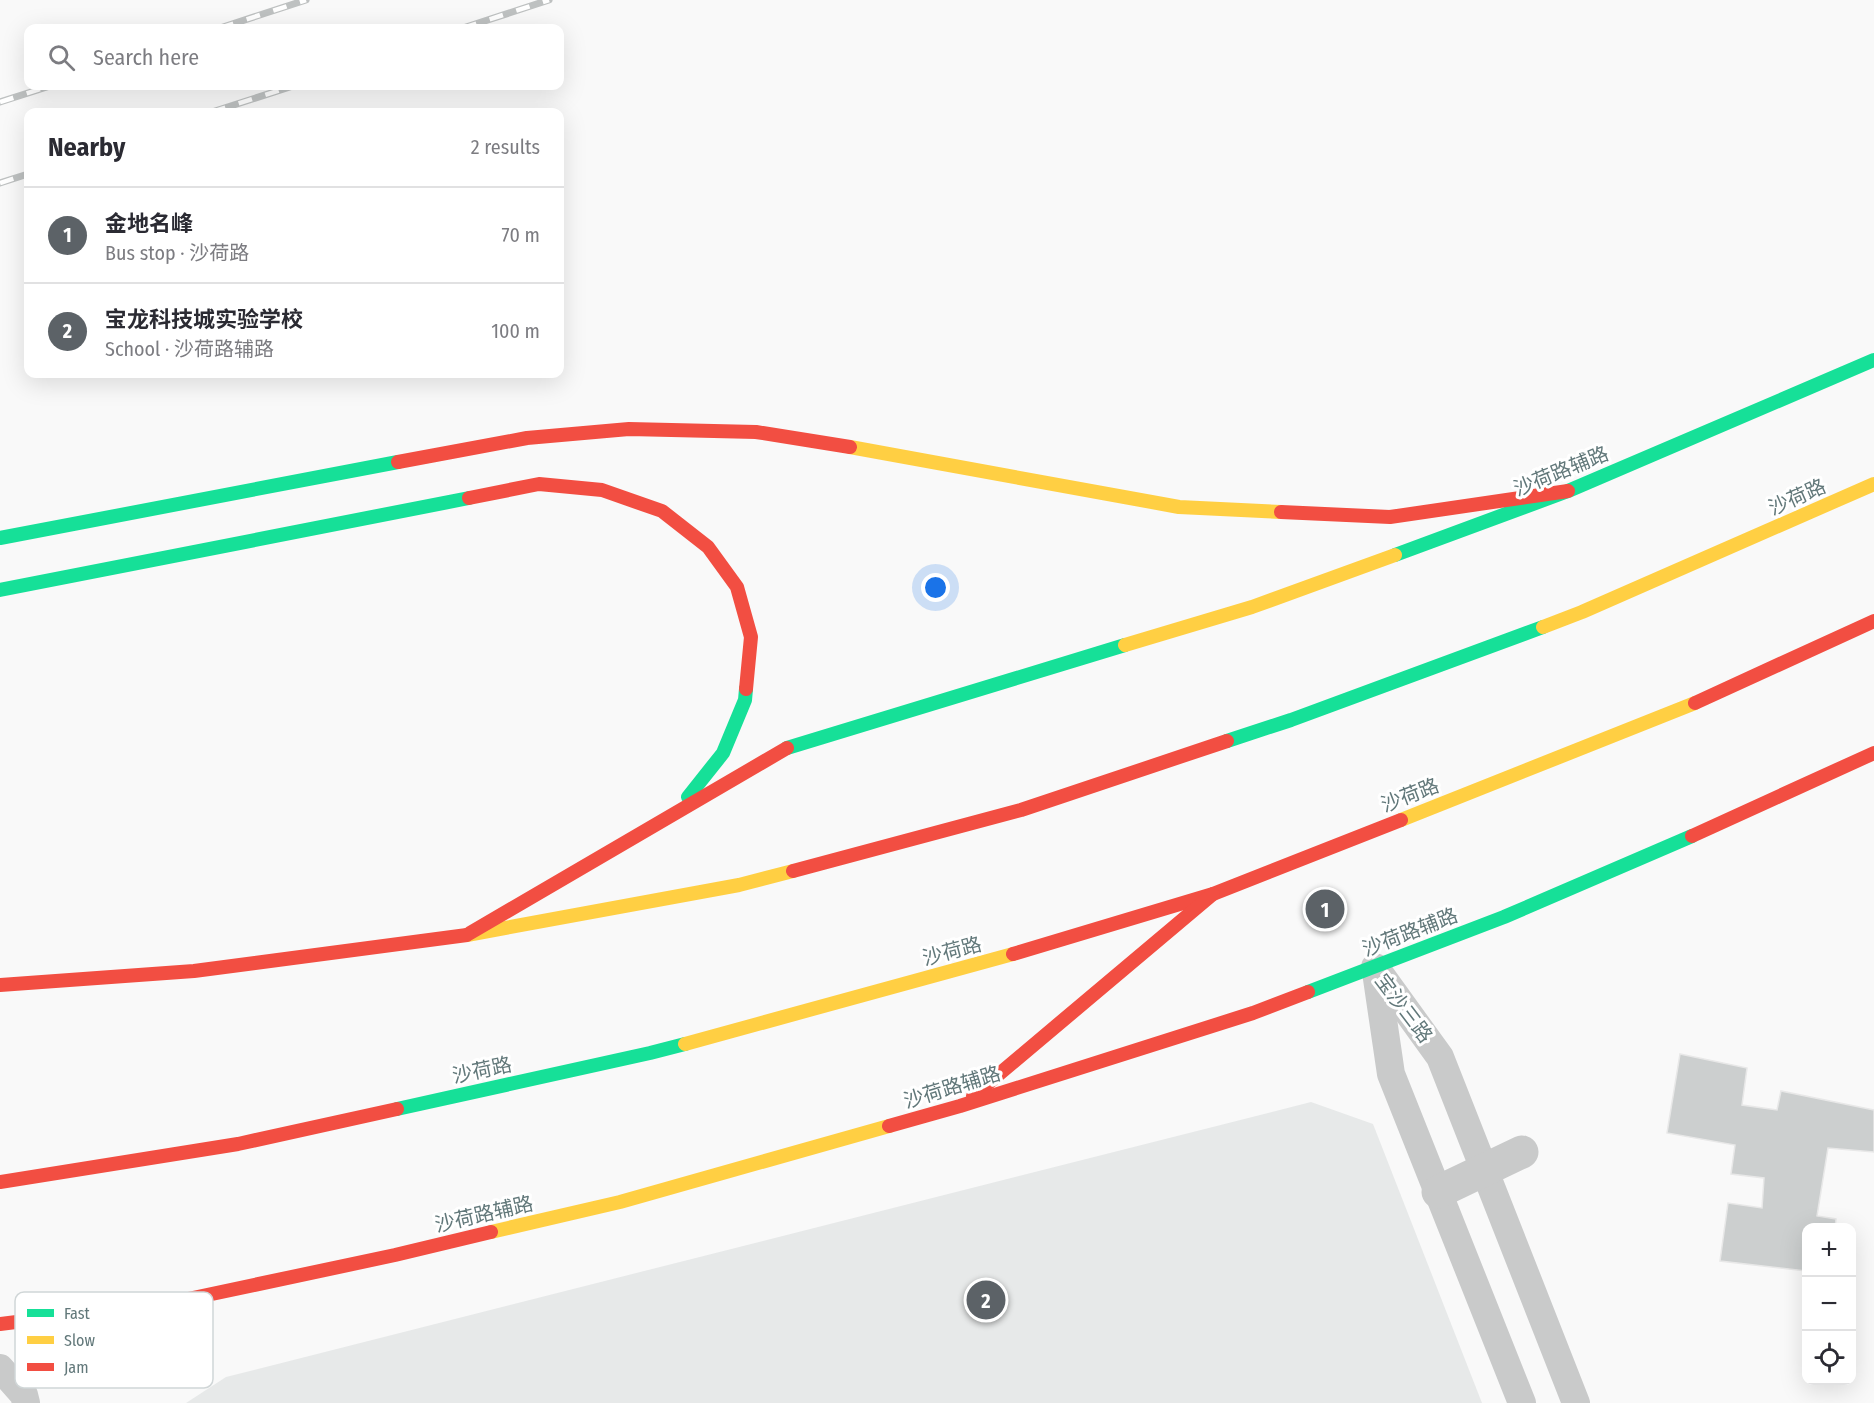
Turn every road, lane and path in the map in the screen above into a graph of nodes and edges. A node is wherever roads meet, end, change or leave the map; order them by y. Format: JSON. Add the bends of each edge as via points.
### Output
{"nodes":[{"id":1,"x":1874,"y":360,"type":"edge"},
{"id":2,"x":1874,"y":484,"type":"edge"},
{"id":3,"x":1569,"y":491,"type":"junction"},
{"id":4,"x":0,"y":538,"type":"edge"},
{"id":5,"x":0,"y":590,"type":"edge"},
{"id":6,"x":1874,"y":621,"type":"edge"},
{"id":7,"x":1874,"y":753,"type":"edge"},
{"id":8,"x":677,"y":812,"type":"junction"},
{"id":9,"x":1213,"y":894,"type":"junction"},
{"id":10,"x":466,"y":935,"type":"junction"},
{"id":11,"x":1375,"y":967,"type":"junction"},
{"id":12,"x":0,"y":985,"type":"edge"},
{"id":13,"x":960,"y":1106,"type":"junction"},
{"id":14,"x":1522,"y":1152,"type":"dead end"},
{"id":15,"x":1484,"y":1171,"type":"junction"},
{"id":16,"x":0,"y":1182,"type":"edge"},
{"id":17,"x":1438,"y":1192,"type":"junction"},
{"id":18,"x":213,"y":1294,"type":"edge"},
{"id":19,"x":15,"y":1322,"type":"edge"},
{"id":20,"x":0,"y":1324,"type":"edge"},
{"id":21,"x":0,"y":1368,"type":"edge"},
{"id":22,"x":15,"y":1385,"type":"edge"},
{"id":23,"x":18,"y":1388,"type":"edge"},
{"id":24,"x":26,"y":1403,"type":"edge"},
{"id":25,"x":1522,"y":1403,"type":"edge"},
{"id":26,"x":1576,"y":1403,"type":"edge"}],
"edges":[{"from":1,"to":3,"type":"main road","name":"沙荷路辅路"},
{"from":2,"to":10,"type":"main road","name":"沙荷路","via":[[1582,612],[1291,720],[1021,810],[739,885]]},
{"from":3,"to":4,"type":"main road","via":[[1390,517],[1179,507],[756,432],[629,429],[527,438]]},
{"from":3,"to":8,"type":"main road","name":"沙荷路辅路","via":[[1252,607],[783,749]]},
{"from":5,"to":8,"type":"main road","via":[[539,484],[602,490],[662,512],[708,547],[737,586],[750,637],[745,700],[723,753]]},
{"from":6,"to":9,"type":"main road","name":"沙荷路","via":[[1681,710]]},
{"from":7,"to":11,"type":"main road","name":"沙荷路辅路","via":[[1728,821],[1504,917]]},
{"from":8,"to":10,"type":"main road","name":"沙荷路辅路"},
{"from":9,"to":13,"type":"main road"},
{"from":9,"to":16,"type":"main road","name":"沙荷路","via":[[989,961],[650,1053],[238,1144]]},
{"from":10,"to":12,"type":"main road","name":"沙荷路","via":[[194,971]]},
{"from":11,"to":13,"type":"main road","name":"沙荷路辅路","via":[[1253,1013]]},
{"from":11,"to":15,"type":"lane","name":"宝沙三路","via":[[1440,1057]]},
{"from":11,"to":17,"type":"lane","name":"宝沙三路","via":[[1391,1074]]},
{"from":13,"to":18,"type":"main road","name":"沙荷路辅路","via":[[620,1202]]},
{"from":14,"to":15,"type":"street"},
{"from":15,"to":17,"type":"street"},
{"from":15,"to":26,"type":"lane","name":"宝沙三路"},
{"from":17,"to":25,"type":"lane","name":"宝沙三路"},
{"from":19,"to":20,"type":"main road","name":"沙荷路辅路"},
{"from":21,"to":22,"type":"lane"},
{"from":23,"to":24,"type":"lane"}]}
